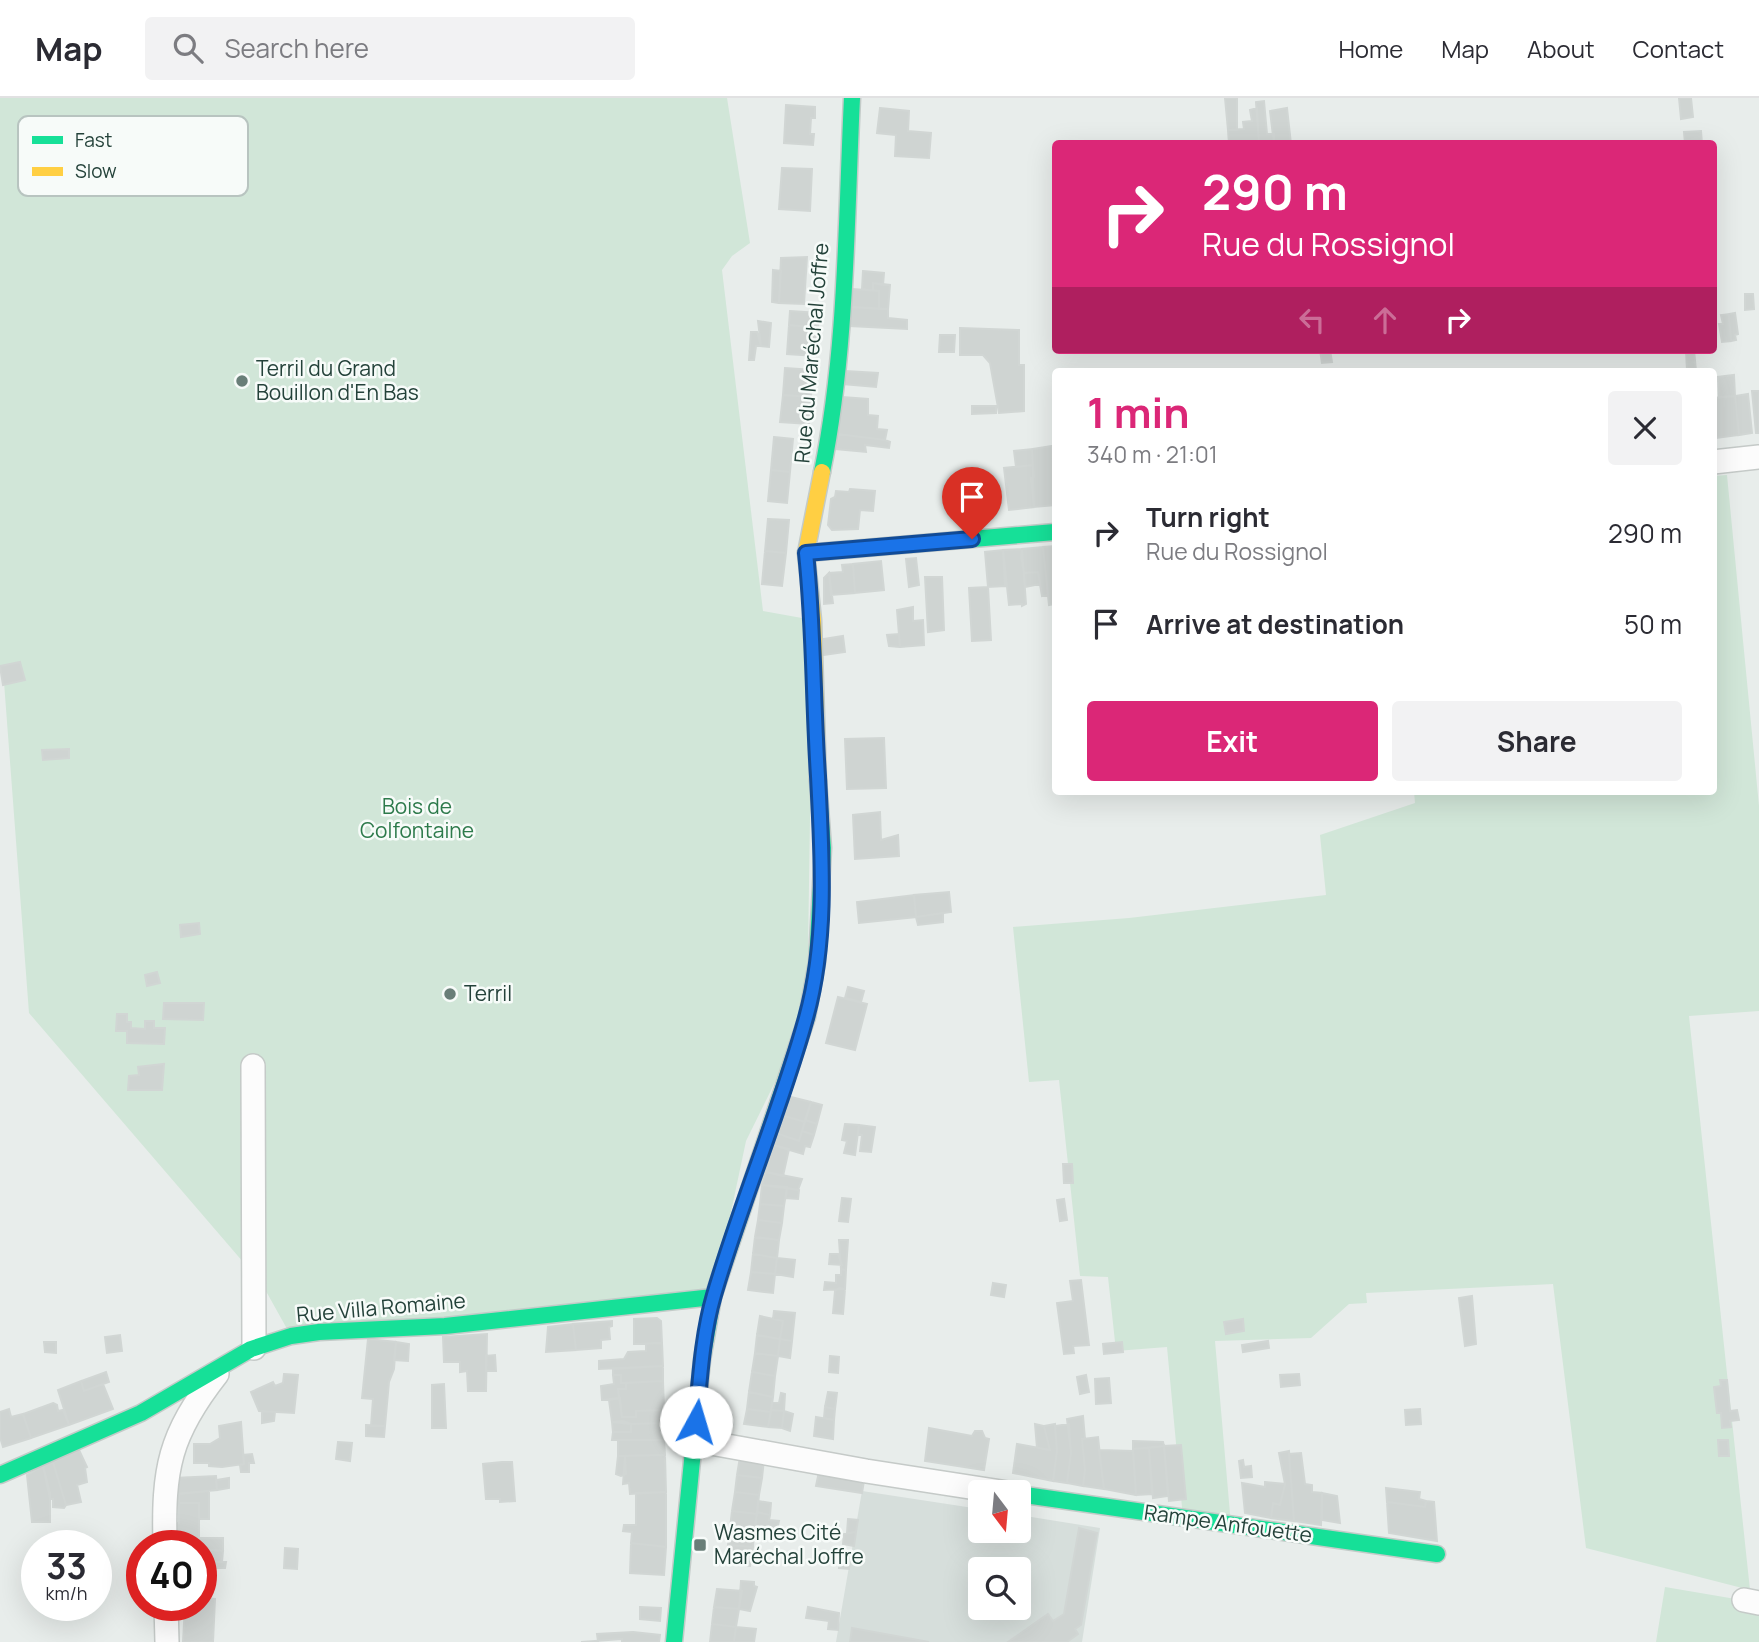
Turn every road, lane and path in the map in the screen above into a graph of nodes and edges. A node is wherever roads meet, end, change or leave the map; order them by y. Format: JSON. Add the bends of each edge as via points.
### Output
{"nodes":[{"id":1,"x":852,"y":98,"type":"edge"},
{"id":2,"x":1759,"y":457,"type":"edge"},
{"id":3,"x":1717,"y":462,"type":"edge"},
{"id":4,"x":1052,"y":532,"type":"edge"},
{"id":5,"x":806,"y":553,"type":"junction"},
{"id":6,"x":253,"y":1066,"type":"dead end"},
{"id":7,"x":713,"y":1297,"type":"junction"},
{"id":8,"x":254,"y":1348,"type":"junction"},
{"id":9,"x":228,"y":1360,"type":"junction"},
{"id":10,"x":694,"y":1440,"type":"junction"},
{"id":11,"x":0,"y":1475,"type":"edge"},
{"id":12,"x":968,"y":1487,"type":"edge"},
{"id":13,"x":1031,"y":1496,"type":"edge"},
{"id":14,"x":165,"y":1530,"type":"edge"},
{"id":15,"x":1437,"y":1554,"type":"dead end"},
{"id":16,"x":166,"y":1621,"type":"edge"},
{"id":17,"x":167,"y":1642,"type":"edge"},
{"id":18,"x":674,"y":1642,"type":"edge"}],
"edges":[{"from":1,"to":5,"type":"street","name":"Rue du Maréchal Joffre","via":[[842,306],[829,440]]},
{"from":2,"to":3,"type":"street"},
{"from":4,"to":5,"type":"street"},
{"from":5,"to":7,"type":"street","name":"Rue du Maréchal Joffre","via":[[823,848],[817,962],[807,1017]]},
{"from":6,"to":8,"type":"street"},
{"from":7,"to":8,"type":"street","name":"Rue Villa Romaine","via":[[407,1329],[291,1336]]},
{"from":7,"to":10,"type":"street","name":"Rue du Maréchal Joffre"},
{"from":8,"to":9,"type":"street","name":"Rue Villa Romaine"},
{"from":9,"to":11,"type":"street","name":"Rue Villa Romaine","via":[[144,1412],[48,1450]]},
{"from":9,"to":14,"type":"street","via":[[181,1427],[167,1465]]},
{"from":10,"to":12,"type":"street"},
{"from":10,"to":18,"type":"street","name":"Rue du Maréchal Joffre"},
{"from":13,"to":15,"type":"street","name":"Rampe Anfouette"},
{"from":16,"to":17,"type":"street"}]}
